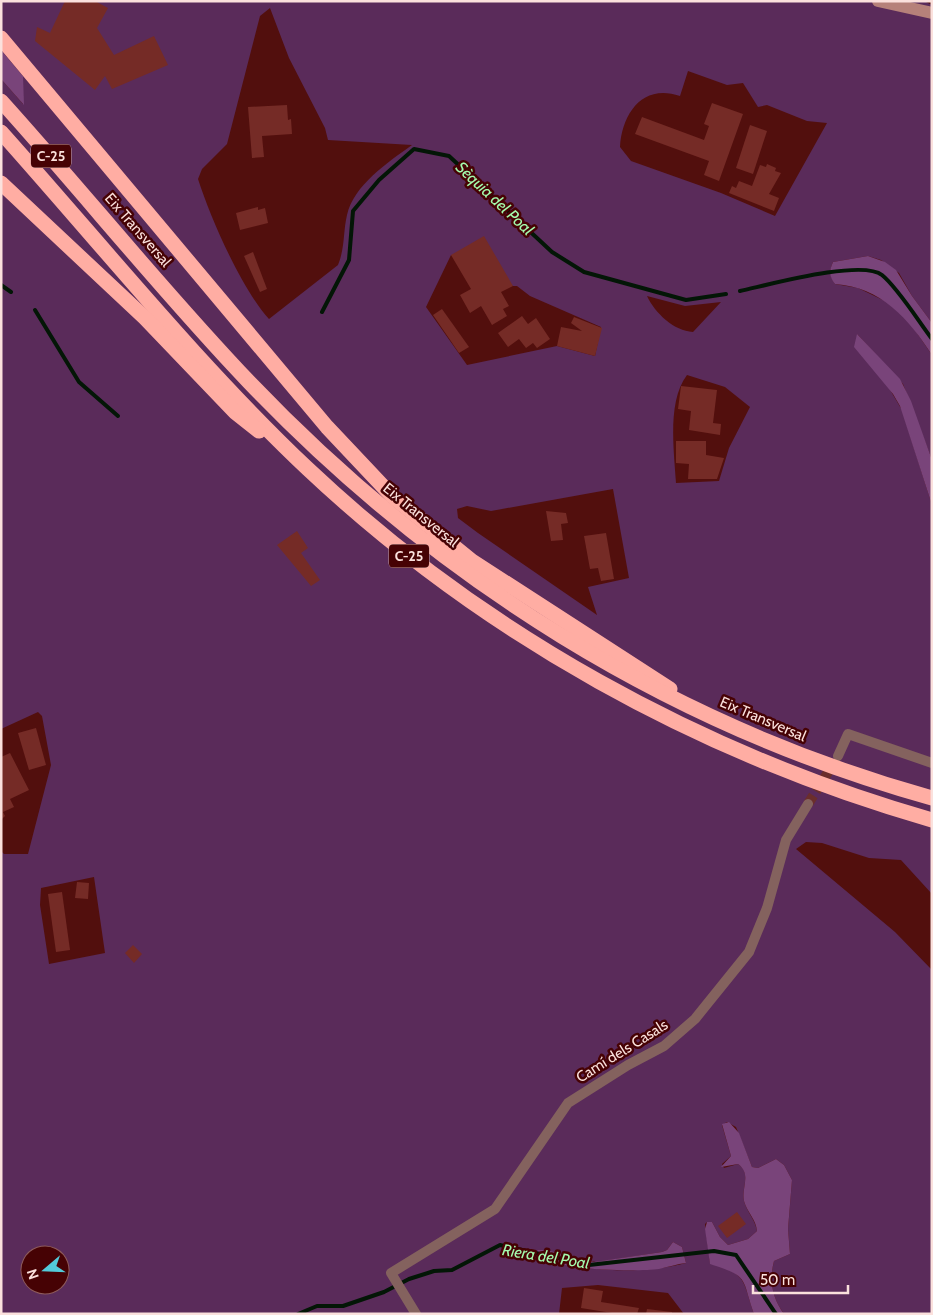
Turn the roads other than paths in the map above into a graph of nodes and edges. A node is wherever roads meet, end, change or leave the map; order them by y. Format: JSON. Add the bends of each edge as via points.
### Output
{"nodes":[{"id":1,"x":878,"y":1,"type":"edge"},
{"id":2,"x":932,"y":13,"type":"edge"},
{"id":3,"x":1,"y":38,"type":"edge"},
{"id":4,"x":1,"y":101,"type":"edge"},
{"id":5,"x":1,"y":132,"type":"edge"},
{"id":6,"x":1,"y":183,"type":"edge"},
{"id":7,"x":308,"y":469,"type":"junction"},
{"id":8,"x":723,"y":721,"type":"junction"},
{"id":9,"x":838,"y":756,"type":"tunnel mouth"},
{"id":10,"x":932,"y":763,"type":"edge"},
{"id":11,"x":932,"y":798,"type":"edge"},
{"id":12,"x":808,"y":804,"type":"tunnel mouth"},
{"id":13,"x":932,"y":820,"type":"edge"},
{"id":14,"x":416,"y":1314,"type":"edge"}],
"edges":[{"from":1,"to":2,"type":"street"},
{"from":3,"to":8,"type":"highway","via":[[327,427],[393,497],[472,561]]},
{"from":4,"to":8,"type":"highway","name":"Eix Transversal","number":"C-25","via":[[249,382],[324,456],[409,530],[480,584],[544,626],[647,687]]},
{"from":5,"to":7,"type":"highway","number":"C-25","via":[[158,311]]},
{"from":6,"to":7,"type":"highway","via":[[145,318],[235,412]]},
{"from":7,"to":13,"type":"highway","number":"C-25","via":[[412,558],[516,632],[605,686],[712,738],[807,778],[891,809]]},
{"from":8,"to":11,"type":"highway","name":"Eix Transversal","number":"C-25","via":[[805,756]]},
{"from":9,"to":10,"type":"street","via":[[848,734]]},
{"from":12,"to":14,"type":"street","name":"Camí dels Casals","via":[[786,840],[767,908],[749,952],[695,1020],[664,1046],[568,1103],[495,1209],[392,1275]]}]}
